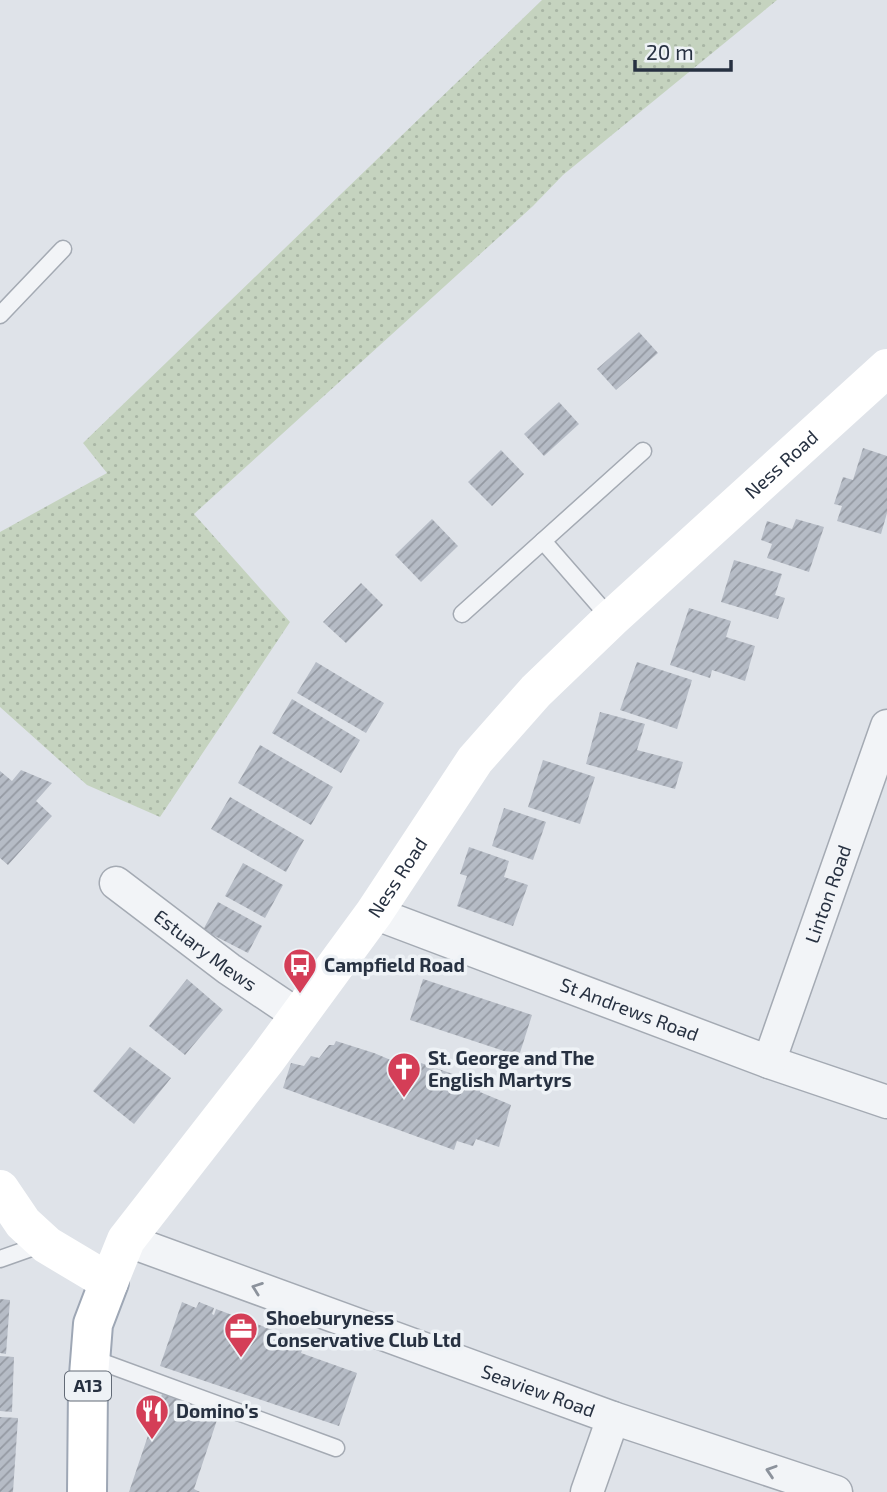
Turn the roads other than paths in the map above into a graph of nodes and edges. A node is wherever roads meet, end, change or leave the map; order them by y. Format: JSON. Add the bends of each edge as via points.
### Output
{"nodes":[{"id":1,"x":63,"y":249,"type":"dead end"},
{"id":2,"x":0,"y":315,"type":"edge"},
{"id":3,"x":887,"y":368,"type":"edge"},
{"id":4,"x":643,"y":451,"type":"dead end"},
{"id":5,"x":543,"y":541,"type":"junction"},
{"id":6,"x":462,"y":614,"type":"dead end"},
{"id":7,"x":611,"y":619,"type":"junction"},
{"id":8,"x":887,"y":726,"type":"edge"},
{"id":9,"x":116,"y":883,"type":"dead end"},
{"id":10,"x":374,"y":914,"type":"junction"},
{"id":11,"x":299,"y":1016,"type":"junction"},
{"id":12,"x":769,"y":1062,"type":"junction"},
{"id":13,"x":887,"y":1102,"type":"edge"},
{"id":14,"x":0,"y":1189,"type":"edge"},
{"id":15,"x":126,"y":1240,"type":"junction"},
{"id":16,"x":47,"y":1245,"type":"junction"},
{"id":17,"x":0,"y":1259,"type":"edge"},
{"id":18,"x":108,"y":1282,"type":"junction"},
{"id":19,"x":91,"y":1358,"type":"junction"},
{"id":20,"x":613,"y":1418,"type":"junction"},
{"id":21,"x":336,"y":1448,"type":"dead end"},
{"id":22,"x":87,"y":1492,"type":"edge"},
{"id":23,"x":587,"y":1492,"type":"edge"},
{"id":24,"x":836,"y":1492,"type":"edge"}],
"edges":[{"from":1,"to":2,"type":"lane"},
{"from":3,"to":7,"type":"main road","name":"Ness Road"},
{"from":4,"to":5,"type":"lane"},
{"from":5,"to":6,"type":"lane"},
{"from":5,"to":7,"type":"lane"},
{"from":7,"to":10,"type":"main road","name":"Ness Road","via":[[536,691],[475,760]]},
{"from":8,"to":12,"type":"street","name":"Linton Road"},
{"from":9,"to":11,"type":"street","name":"Estuary Mews"},
{"from":10,"to":11,"type":"main road","name":"Ness Road"},
{"from":10,"to":12,"type":"street","name":"St Andrews Road"},
{"from":11,"to":15,"type":"main road","name":"Ness Road"},
{"from":12,"to":13,"type":"street","name":"St Andrews Road"},
{"from":14,"to":16,"type":"main road","via":[[23,1223]]},
{"from":15,"to":18,"type":"main road","name":"Ness Road"},
{"from":20,"to":15,"type":"street","name":"Seaview Road","one_way":true},
{"from":16,"to":17,"type":"lane"},
{"from":16,"to":18,"type":"main road"},
{"from":18,"to":19,"type":"main road","name":"Ness Road","number":"A13","via":[[93,1324]]},
{"from":19,"to":21,"type":"lane"},
{"from":19,"to":22,"type":"main road","name":"Ness Road","number":"A13"},
{"from":20,"to":23,"type":"street"},
{"from":24,"to":20,"type":"street","name":"Seaview Road","one_way":true}]}
